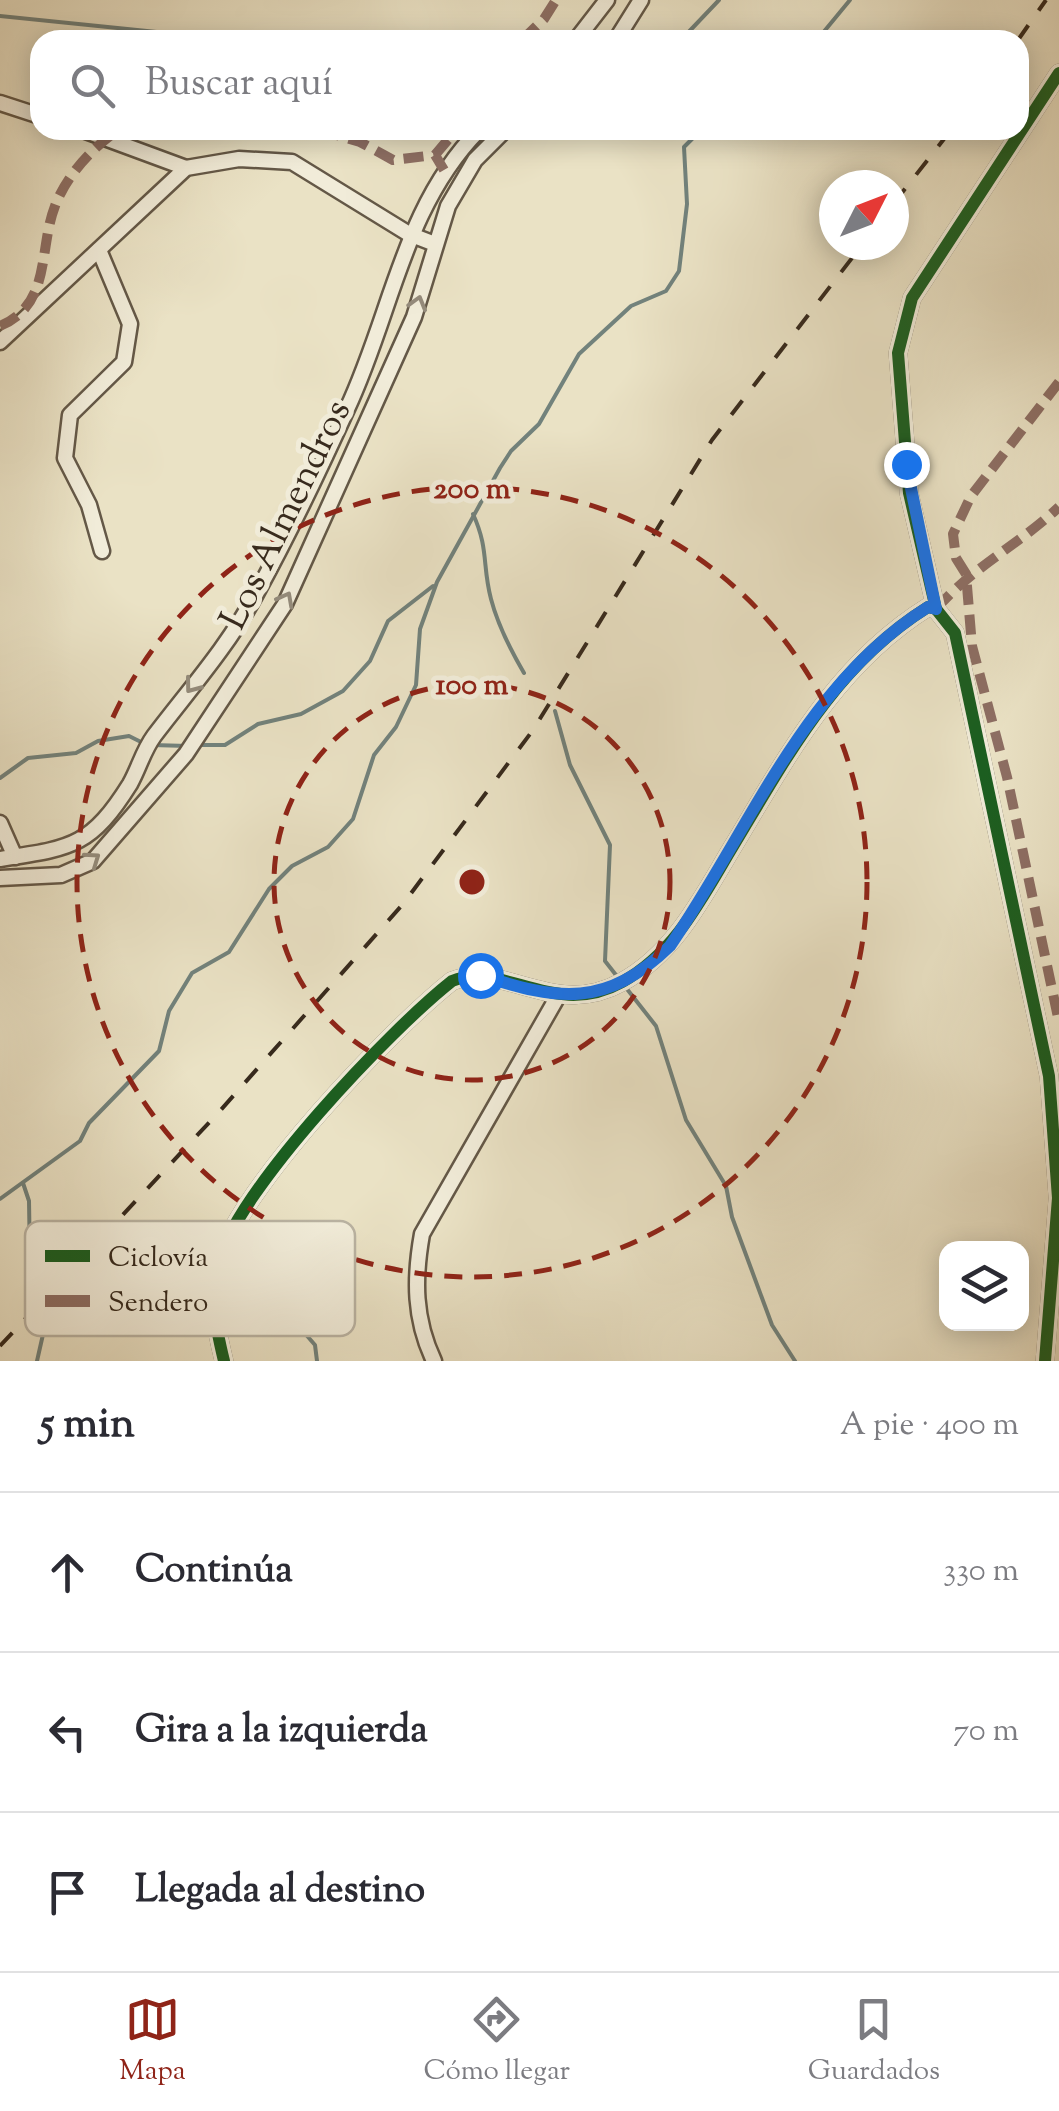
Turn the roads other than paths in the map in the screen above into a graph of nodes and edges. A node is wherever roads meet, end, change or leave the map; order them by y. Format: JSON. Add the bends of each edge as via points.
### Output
{"nodes":[{"id":1,"x":607,"y":0,"type":"edge"},
{"id":2,"x":641,"y":0,"type":"edge"},
{"id":3,"x":584,"y":30,"type":"edge"},
{"id":4,"x":622,"y":30,"type":"edge"},
{"id":5,"x":1059,"y":72,"type":"edge"},
{"id":6,"x":0,"y":102,"type":"edge"},
{"id":7,"x":30,"y":112,"type":"edge"},
{"id":8,"x":1029,"y":118,"type":"edge"},
{"id":9,"x":110,"y":140,"type":"edge"},
{"id":10,"x":471,"y":140,"type":"edge"},
{"id":11,"x":496,"y":140,"type":"edge"},
{"id":12,"x":1015,"y":140,"type":"edge"},
{"id":13,"x":186,"y":168,"type":"junction"},
{"id":14,"x":410,"y":234,"type":"junction"},
{"id":15,"x":435,"y":244,"type":"junction"},
{"id":16,"x":99,"y":250,"type":"junction"},
{"id":17,"x":0,"y":342,"type":"edge"},
{"id":18,"x":102,"y":551,"type":"dead end"},
{"id":19,"x":936,"y":609,"type":"junction"},
{"id":20,"x":0,"y":823,"type":"edge"},
{"id":21,"x":41,"y":853,"type":"junction"},
{"id":22,"x":8,"y":858,"type":"edge"},
{"id":23,"x":52,"y":876,"type":"junction"},
{"id":24,"x":0,"y":878,"type":"edge"},
{"id":25,"x":558,"y":996,"type":"junction"},
{"id":26,"x":1057,"y":1125,"type":"edge"},
{"id":27,"x":240,"y":1221,"type":"edge"},
{"id":28,"x":218,"y":1336,"type":"edge"},
{"id":29,"x":224,"y":1361,"type":"edge"},
{"id":30,"x":434,"y":1361,"type":"edge"},
{"id":31,"x":1045,"y":1361,"type":"edge"}],
"edges":[{"from":1,"to":3,"type":"street"},
{"from":2,"to":4,"type":"street"},
{"from":5,"to":8,"type":"street"},
{"from":6,"to":7,"type":"street"},
{"from":9,"to":13,"type":"street"},
{"from":10,"to":14,"type":"street","name":"Los Almendros","via":[[431,191]]},
{"from":11,"to":15,"type":"street","name":"Los Almendros","via":[[464,176]]},
{"from":12,"to":19,"type":"street","via":[[912,298],[898,353],[909,493]]},
{"from":13,"to":14,"type":"street","via":[[239,159],[292,162]]},
{"from":13,"to":16,"type":"street"},
{"from":14,"to":15,"type":"street"},
{"from":14,"to":21,"type":"street","name":"Los Almendros","one_way":true,"via":[[348,407],[256,595],[148,745],[103,821],[70,848]]},
{"from":23,"to":15,"type":"street","name":"Los Almendros","one_way":true,"via":[[82,867],[112,844],[186,754],[286,604],[414,317]]},
{"from":16,"to":17,"type":"street"},
{"from":16,"to":18,"type":"street","via":[[130,324],[124,362],[70,416],[65,458]]},
{"from":19,"to":25,"type":"street","via":[[928,607],[878,642],[829,694],[670,946],[617,985]]},
{"from":19,"to":26,"type":"street","via":[[954,632],[988,772]]},
{"from":20,"to":22,"type":"street"},
{"from":21,"to":22,"type":"street","name":"Los Almendros"},
{"from":21,"to":23,"type":"street"},
{"from":23,"to":24,"type":"street","name":"Los Almendros"},
{"from":25,"to":27,"type":"street","via":[[480,975],[452,982],[325,1107]]},
{"from":25,"to":30,"type":"street","via":[[422,1234],[414,1278],[422,1337]]},
{"from":26,"to":31,"type":"street"},
{"from":28,"to":29,"type":"street"}]}
